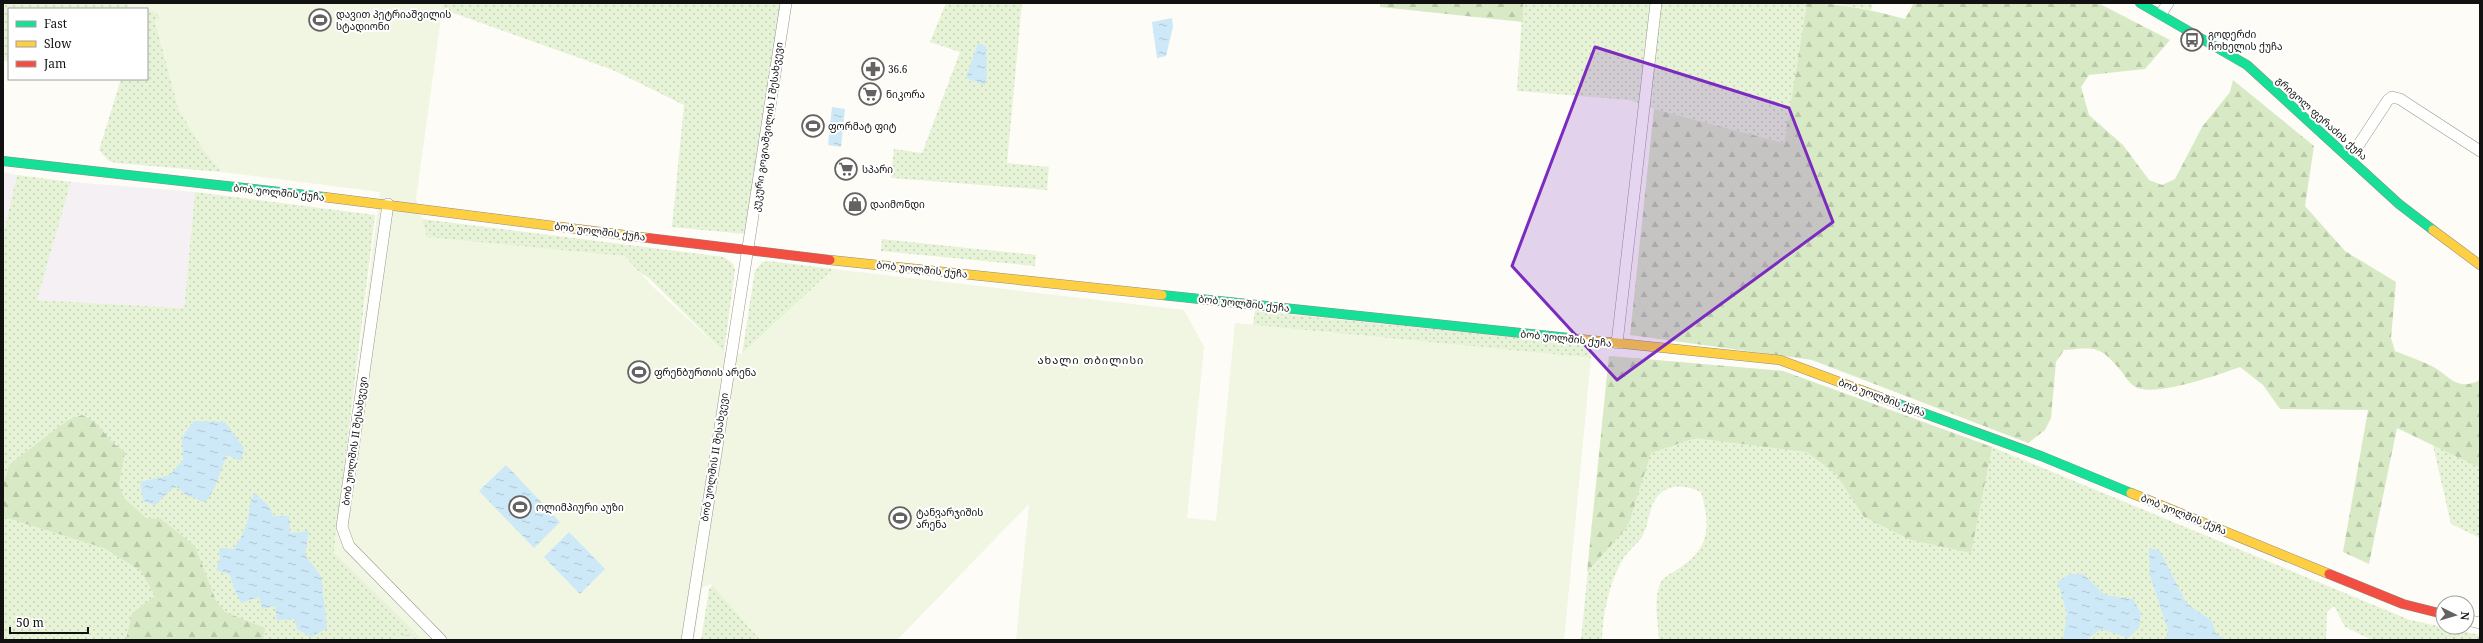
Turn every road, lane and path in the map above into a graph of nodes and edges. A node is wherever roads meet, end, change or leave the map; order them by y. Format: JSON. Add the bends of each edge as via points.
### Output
{"nodes":[{"id":1,"x":786,"y":3,"type":"edge"},
{"id":2,"x":1656,"y":3,"type":"edge"},
{"id":3,"x":2140,"y":3,"type":"edge"},
{"id":4,"x":2168,"y":3,"type":"edge"},
{"id":5,"x":2161,"y":14,"type":"junction"},
{"id":6,"x":2480,"y":151,"type":"edge"},
{"id":7,"x":2350,"y":158,"type":"junction"},
{"id":8,"x":3,"y":161,"type":"edge"},
{"id":9,"x":388,"y":204,"type":"junction"},
{"id":10,"x":748,"y":251,"type":"junction"},
{"id":11,"x":2480,"y":265,"type":"edge"},
{"id":12,"x":1617,"y":343,"type":"junction"},
{"id":13,"x":2435,"y":612,"type":"edge"},
{"id":14,"x":441,"y":640,"type":"edge"},
{"id":15,"x":687,"y":640,"type":"edge"}],
"edges":[{"from":1,"to":10,"type":"street","name":"კუკური გოგიაშვილის I შესახვევი"},
{"from":2,"to":12,"type":"street"},
{"from":3,"to":5,"type":"street","name":"გრიგოლ ფერაძის ქუჩა"},
{"from":4,"to":5,"type":"street"},
{"from":5,"to":7,"type":"street","name":"გრიგოლ ფერაძის ქუჩა","via":[[2247,65]]},
{"from":6,"to":7,"type":"street","via":[[2392,97]]},
{"from":7,"to":11,"type":"street","name":"გრიგოლ ფერაძის ქუჩა","via":[[2399,204]]},
{"from":8,"to":9,"type":"street","name":"ბობ უოლშის ქუჩა"},
{"from":9,"to":10,"type":"street","name":"ბობ უოლშის ქუჩა"},
{"from":9,"to":14,"type":"street","name":"ბობ უოლშის II შესახვევი","via":[[342,527],[349,546]]},
{"from":10,"to":12,"type":"street","name":"ბობ უოლშის ქუჩა"},
{"from":10,"to":15,"type":"street","name":"ბობ უოლშის II შესახვევი","via":[[703,524]]},
{"from":12,"to":13,"type":"street","name":"ბობ უოლშის ქუჩა","via":[[1780,360],[2041,456],[2403,604]]}]}
